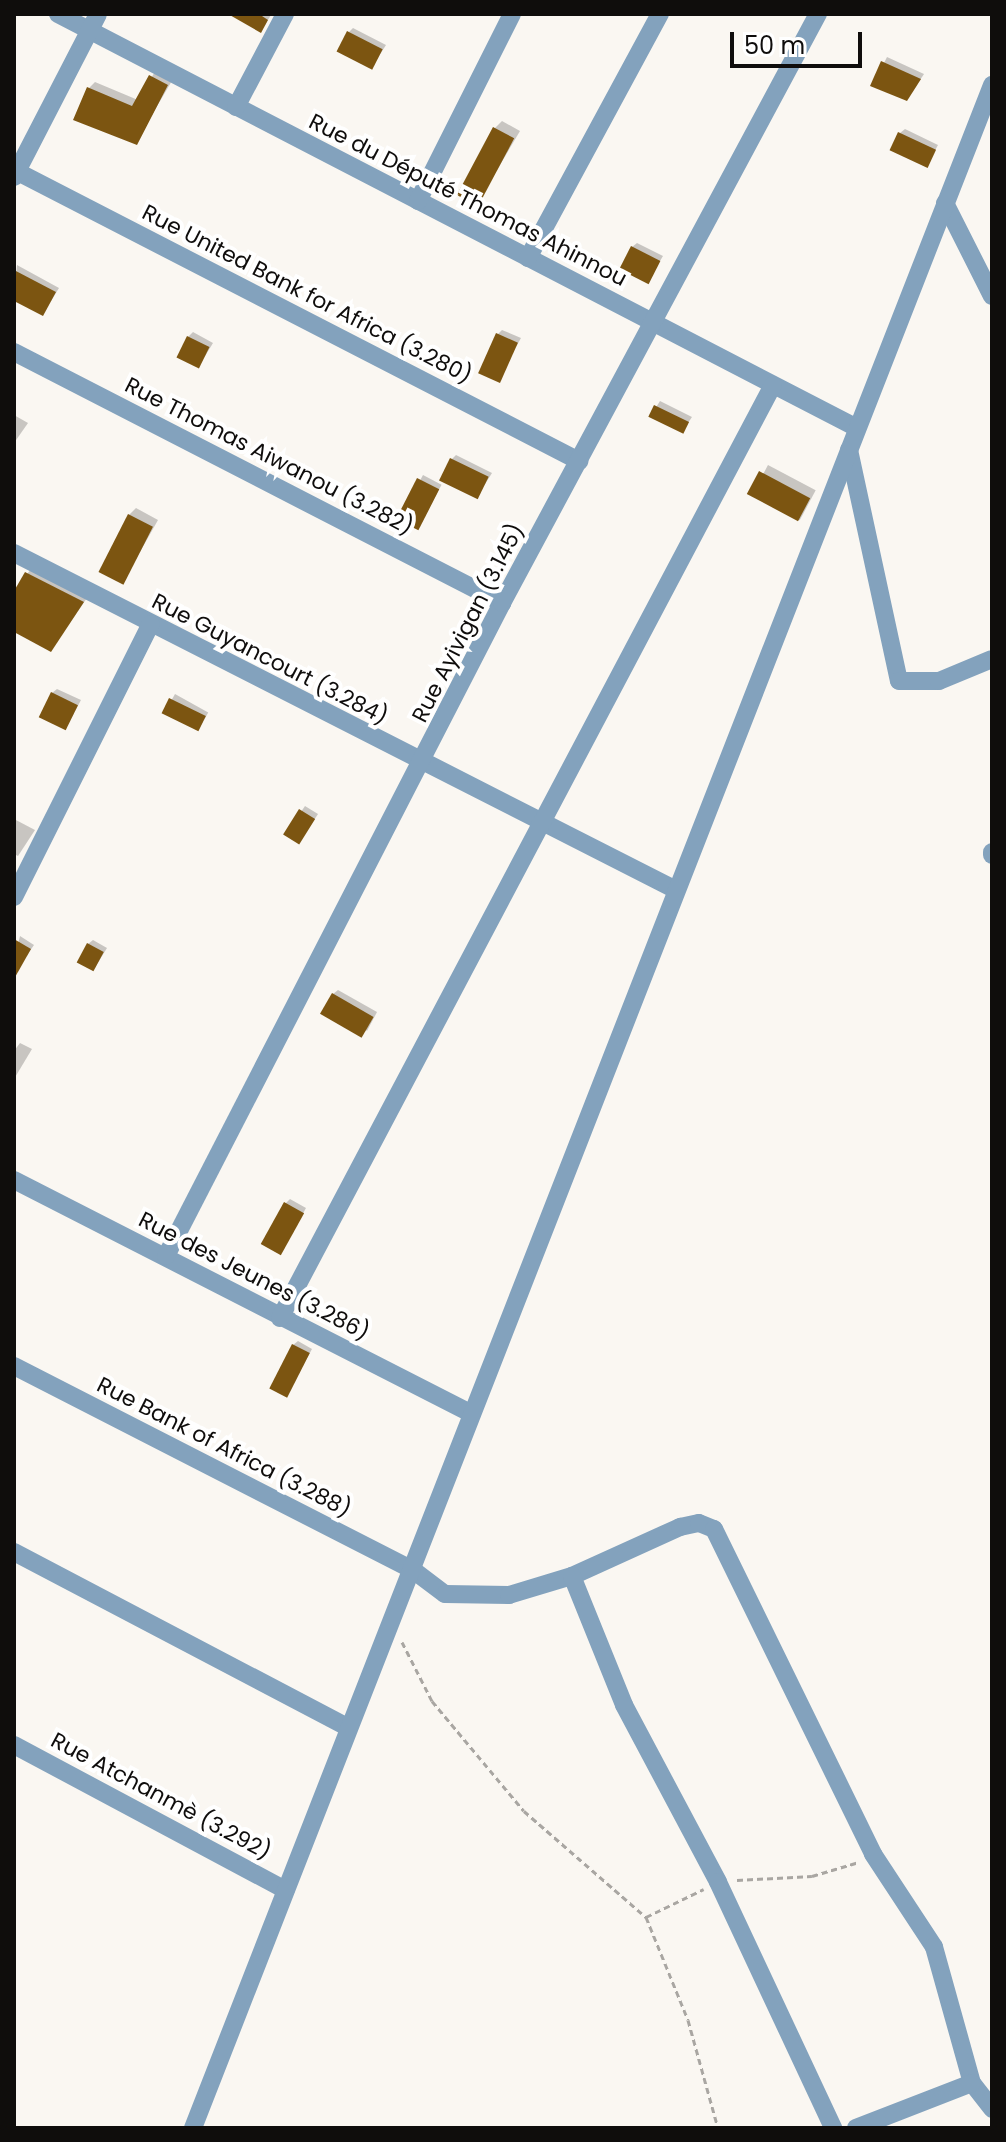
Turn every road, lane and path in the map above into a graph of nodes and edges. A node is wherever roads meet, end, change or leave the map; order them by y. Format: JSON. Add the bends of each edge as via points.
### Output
{"nodes":[{"id":1,"x":58,"y":14,"type":"edge"},
{"id":2,"x":285,"y":14,"type":"edge"},
{"id":3,"x":512,"y":14,"type":"edge"},
{"id":4,"x":660,"y":14,"type":"edge"},
{"id":5,"x":818,"y":14,"type":"edge"},
{"id":6,"x":94,"y":22,"type":"edge"},
{"id":7,"x":992,"y":85,"type":"edge"},
{"id":8,"x":236,"y":107,"type":"junction"},
{"id":9,"x":15,"y":173,"type":"edge"},
{"id":10,"x":418,"y":201,"type":"junction"},
{"id":11,"x":945,"y":203,"type":"junction"},
{"id":12,"x":528,"y":258,"type":"junction"},
{"id":13,"x":992,"y":296,"type":"edge"},
{"id":14,"x":652,"y":322,"type":"junction"},
{"id":15,"x":14,"y":352,"type":"edge"},
{"id":16,"x":773,"y":385,"type":"junction"},
{"id":17,"x":857,"y":428,"type":"junction"},
{"id":18,"x":849,"y":450,"type":"junction"},
{"id":19,"x":579,"y":461,"type":"junction"},
{"id":20,"x":14,"y":553,"type":"edge"},
{"id":21,"x":502,"y":603,"type":"junction"},
{"id":22,"x":151,"y":624,"type":"junction"},
{"id":23,"x":992,"y":659,"type":"edge"},
{"id":24,"x":423,"y":765,"type":"junction"},
{"id":25,"x":541,"y":823,"type":"junction"},
{"id":26,"x":676,"y":890,"type":"junction"},
{"id":27,"x":14,"y":897,"type":"edge"},
{"id":28,"x":14,"y":1180,"type":"edge"},
{"id":29,"x":166,"y":1256,"type":"junction"},
{"id":30,"x":280,"y":1318,"type":"junction"},
{"id":31,"x":14,"y":1366,"type":"edge"},
{"id":32,"x":472,"y":1414,"type":"junction"},
{"id":33,"x":14,"y":1552,"type":"edge"},
{"id":34,"x":413,"y":1570,"type":"junction"},
{"id":35,"x":572,"y":1576,"type":"junction"},
{"id":36,"x":391,"y":1621,"type":"junction"},
{"id":37,"x":349,"y":1728,"type":"junction"},
{"id":38,"x":14,"y":1745,"type":"edge"},
{"id":39,"x":873,"y":1854,"type":"junction"},
{"id":40,"x":718,"y":1882,"type":"junction"},
{"id":41,"x":286,"y":1890,"type":"junction"},
{"id":42,"x":646,"y":1917,"type":"junction"},
{"id":43,"x":972,"y":2083,"type":"junction"},
{"id":44,"x":992,"y":2109,"type":"edge"},
{"id":45,"x":193,"y":2128,"type":"edge"},
{"id":46,"x":718,"y":2128,"type":"edge"},
{"id":47,"x":833,"y":2128,"type":"edge"},
{"id":48,"x":856,"y":2128,"type":"edge"}],
"edges":[{"from":1,"to":6,"type":"street","name":"Rue du Député Thomas Ahinnou"},
{"from":2,"to":8,"type":"street"},
{"from":3,"to":10,"type":"street"},
{"from":4,"to":12,"type":"street"},
{"from":5,"to":14,"type":"street","name":"Rue Ayivigan (3.145)"},
{"from":6,"to":8,"type":"street","name":"Rue du Député Thomas Ahinnou"},
{"from":6,"to":9,"type":"street"},
{"from":7,"to":11,"type":"street"},
{"from":8,"to":10,"type":"street","name":"Rue du Député Thomas Ahinnou"},
{"from":9,"to":19,"type":"street","name":"Rue United Bank for Africa (3.280)"},
{"from":10,"to":12,"type":"street","name":"Rue du Député Thomas Ahinnou"},
{"from":11,"to":13,"type":"street"},
{"from":11,"to":17,"type":"street"},
{"from":12,"to":14,"type":"street","name":"Rue du Député Thomas Ahinnou"},
{"from":14,"to":16,"type":"street","name":"Rue du Député Thomas Ahinnou"},
{"from":14,"to":19,"type":"street","name":"Rue Ayivigan (3.145)"},
{"from":15,"to":21,"type":"street","name":"Rue Thomas Aiwanou (3.282)"},
{"from":16,"to":17,"type":"street","name":"Rue du Député Thomas Ahinnou"},
{"from":16,"to":25,"type":"street"},
{"from":17,"to":18,"type":"street"},
{"from":18,"to":23,"type":"street","via":[[899,681],[939,681]]},
{"from":18,"to":26,"type":"street"},
{"from":19,"to":21,"type":"street","name":"Rue Ayivigan (3.145)"},
{"from":20,"to":22,"type":"street","name":"Rue Guyancourt (3.284)"},
{"from":21,"to":24,"type":"street","name":"Rue Ayivigan (3.145)"},
{"from":22,"to":24,"type":"street","name":"Rue Guyancourt (3.284)"},
{"from":22,"to":27,"type":"street"},
{"from":24,"to":25,"type":"street","name":"Rue Guyancourt (3.284)"},
{"from":24,"to":29,"type":"street","name":"Rue Ayivigan (3.145)"},
{"from":25,"to":26,"type":"street","name":"Rue Guyancourt (3.284)"},
{"from":25,"to":30,"type":"street"},
{"from":26,"to":32,"type":"street"},
{"from":28,"to":29,"type":"street","name":"Rue des Jeunes (3.286)"},
{"from":29,"to":30,"type":"street","name":"Rue des Jeunes (3.286)"},
{"from":30,"to":32,"type":"street","name":"Rue des Jeunes (3.286)"},
{"from":31,"to":34,"type":"street","name":"Rue Bank of Africa (3.288)"},
{"from":32,"to":34,"type":"street"},
{"from":33,"to":37,"type":"street"},
{"from":34,"to":35,"type":"street","name":"Rue Bank of Africa (3.288)","via":[[445,1594],[474,1599]]},
{"from":34,"to":36,"type":"street"},
{"from":35,"to":39,"type":"street","name":"Rue Bank of Africa (3.288)","via":[[680,1527],[699,1523],[714,1529]]},
{"from":35,"to":40,"type":"street","via":[[624,1705]]},
{"from":36,"to":37,"type":"street"},
{"from":36,"to":42,"type":"path","via":[[432,1701],[524,1811]]},
{"from":37,"to":41,"type":"street"},
{"from":38,"to":41,"type":"street","name":"Rue Atchanmè (3.292)"},
{"from":39,"to":40,"type":"path","via":[[812,1876]]},
{"from":39,"to":43,"type":"street","via":[[934,1947]]},
{"from":40,"to":42,"type":"path"},
{"from":40,"to":47,"type":"street"},
{"from":41,"to":45,"type":"street"},
{"from":42,"to":46,"type":"path","via":[[688,2020]]},
{"from":43,"to":44,"type":"street"},
{"from":43,"to":48,"type":"street"}]}
